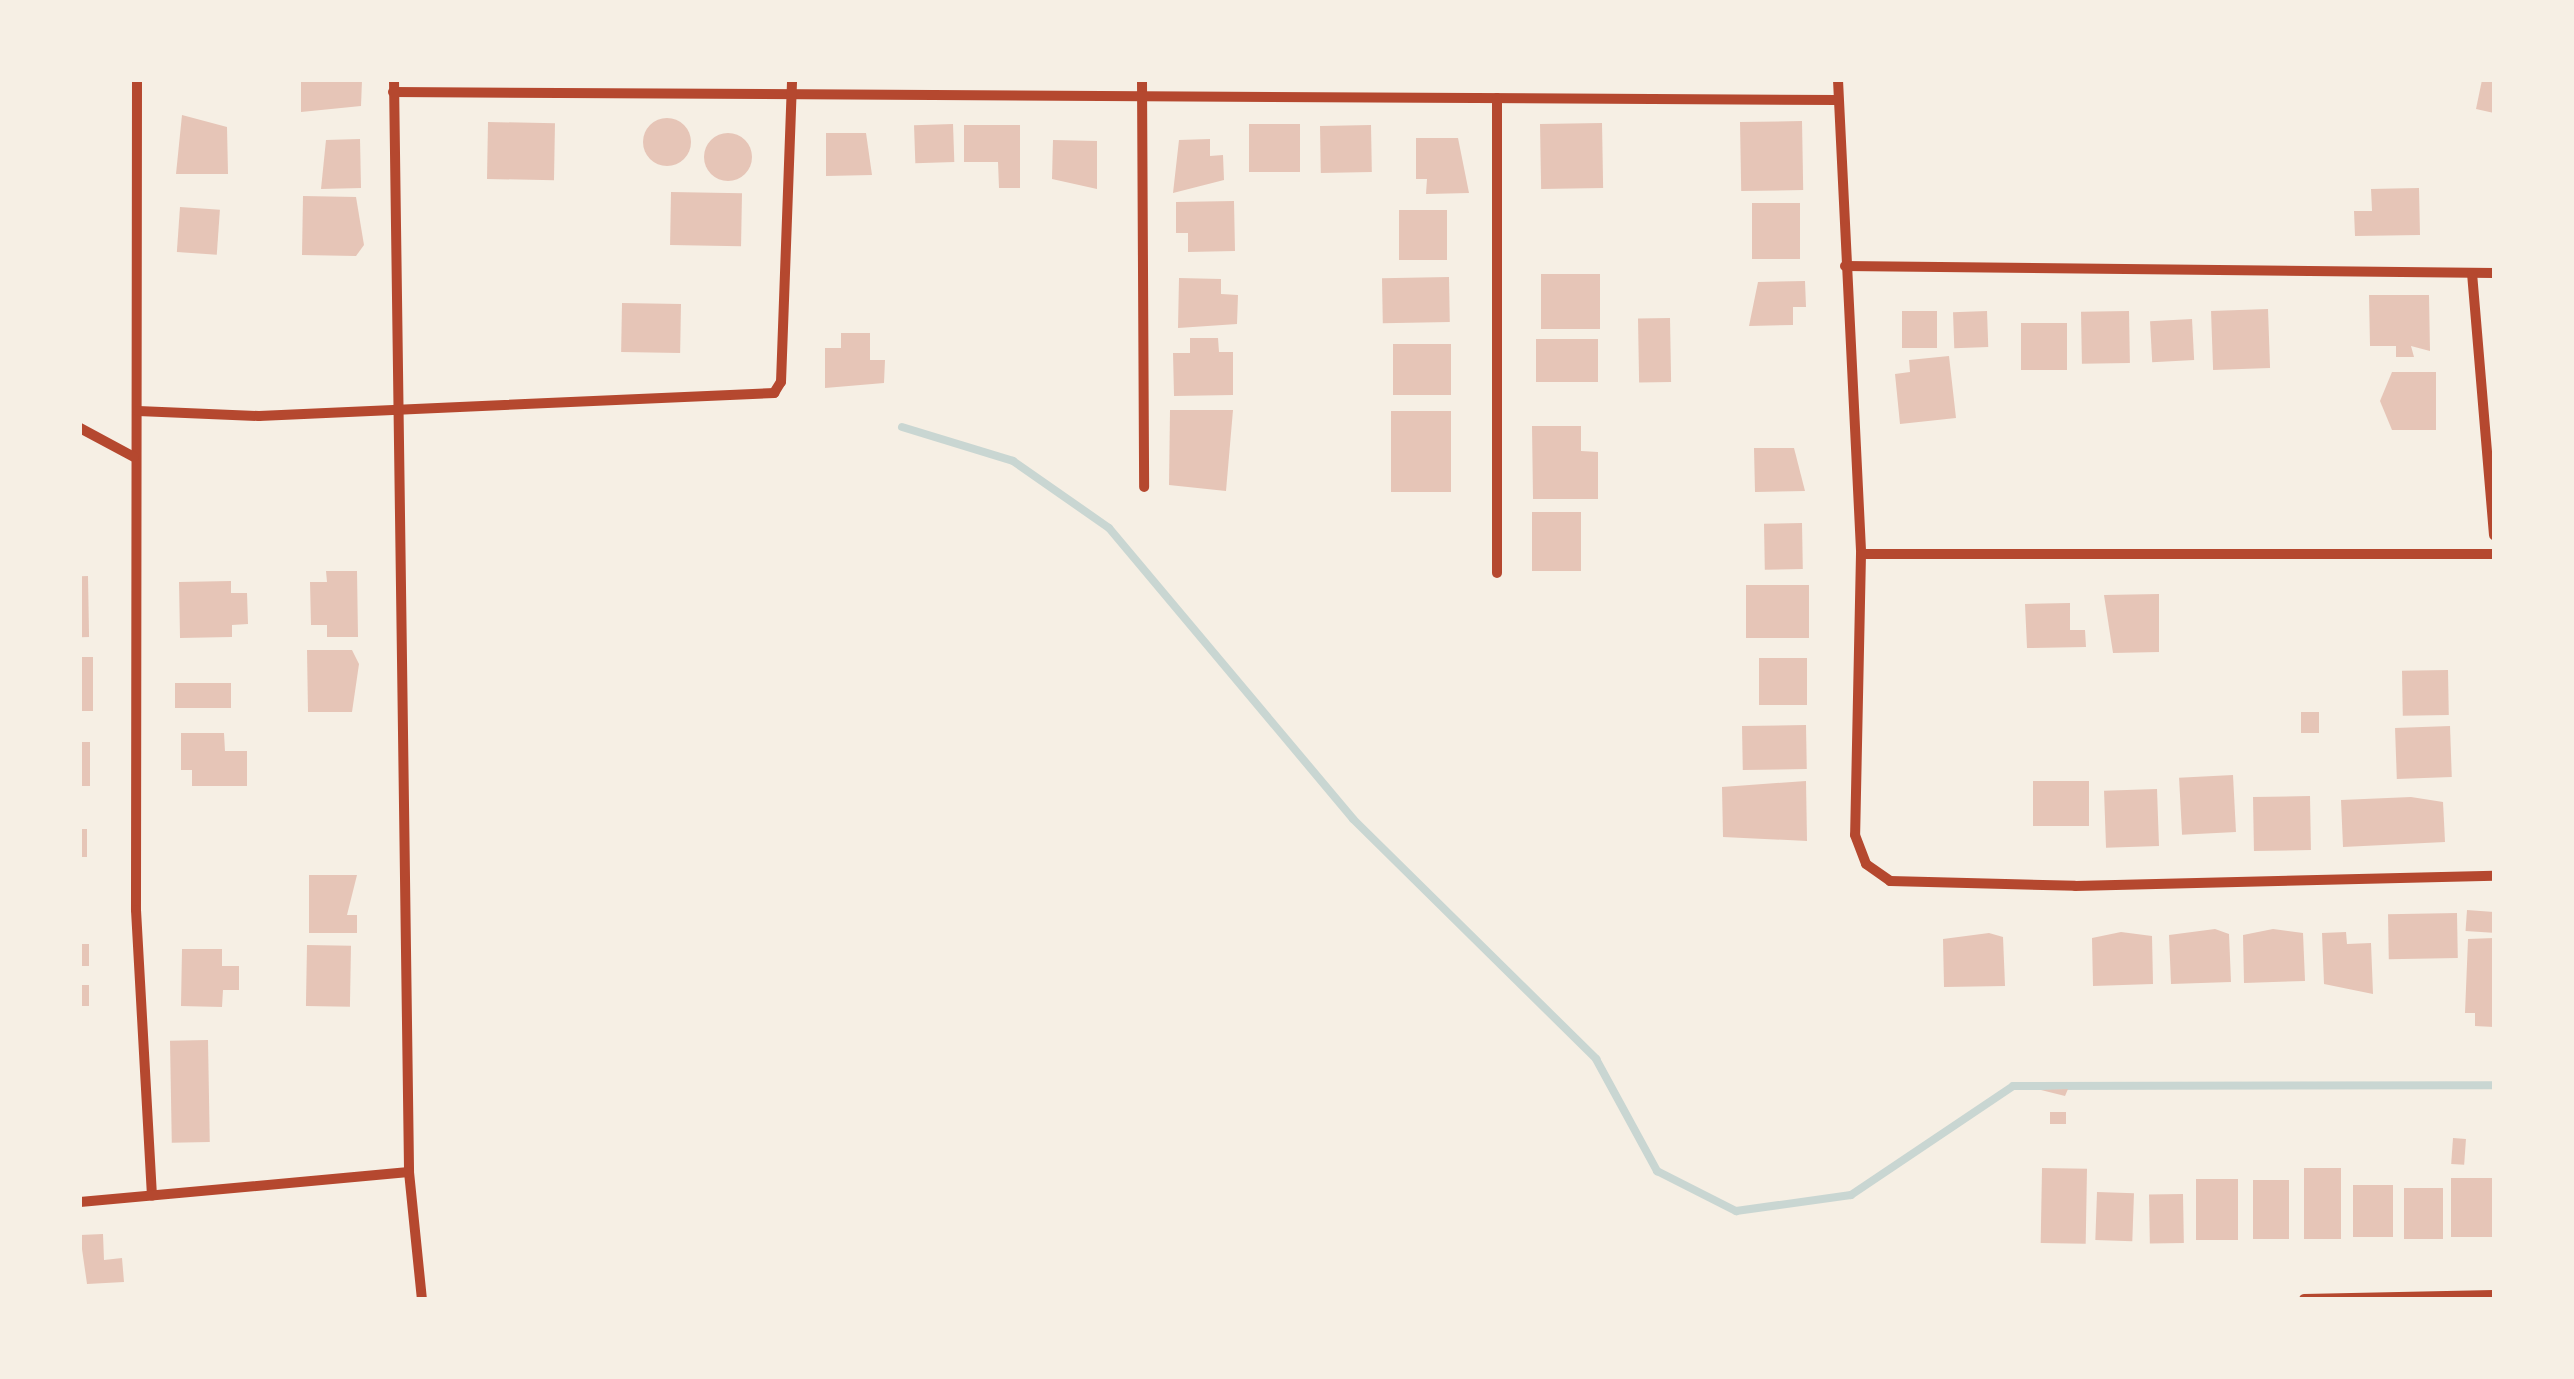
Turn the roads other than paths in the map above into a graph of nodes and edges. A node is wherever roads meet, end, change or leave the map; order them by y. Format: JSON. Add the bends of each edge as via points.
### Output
{"nodes":[{"id":1,"x":137,"y":80,"type":"edge"},
{"id":2,"x":1838,"y":80,"type":"edge"},
{"id":3,"x":791,"y":85,"type":"edge"},
{"id":4,"x":393,"y":86,"type":"edge"},
{"id":5,"x":1142,"y":86,"type":"edge"},
{"id":6,"x":1497,"y":98,"type":"junction"},
{"id":7,"x":1838,"y":100,"type":"junction"},
{"id":8,"x":1845,"y":266,"type":"junction"},
{"id":9,"x":2472,"y":273,"type":"junction"},
{"id":10,"x":2494,"y":273,"type":"edge"},
{"id":11,"x":393,"y":408,"type":"junction"},
{"id":12,"x":138,"y":411,"type":"junction"},
{"id":13,"x":80,"y":428,"type":"edge"},
{"id":14,"x":134,"y":457,"type":"junction"},
{"id":15,"x":1144,"y":487,"type":"dead end"},
{"id":16,"x":2494,"y":536,"type":"edge"},
{"id":17,"x":1861,"y":554,"type":"junction"},
{"id":18,"x":2494,"y":554,"type":"edge"},
{"id":19,"x":1497,"y":573,"type":"dead end"},
{"id":20,"x":2494,"y":876,"type":"edge"},
{"id":21,"x":409,"y":1172,"type":"junction"},
{"id":22,"x":152,"y":1196,"type":"junction"},
{"id":23,"x":80,"y":1202,"type":"edge"},
{"id":24,"x":2494,"y":1294,"type":"edge"},
{"id":25,"x":2364,"y":1298,"type":"edge"},
{"id":26,"x":422,"y":1299,"type":"edge"},
{"id":27,"x":2304,"y":1299,"type":"edge"}],
"edges":[{"from":1,"to":12,"type":"street"},
{"from":2,"to":7,"type":"street"},
{"from":3,"to":4,"type":"street"},
{"from":3,"to":5,"type":"street"},
{"from":3,"to":11,"type":"street","via":[[782,382],[774,394]]},
{"from":4,"to":11,"type":"street"},
{"from":5,"to":6,"type":"street"},
{"from":5,"to":15,"type":"street"},
{"from":6,"to":7,"type":"street"},
{"from":6,"to":19,"type":"street"},
{"from":7,"to":8,"type":"street"},
{"from":8,"to":9,"type":"street"},
{"from":8,"to":17,"type":"street"},
{"from":9,"to":10,"type":"street"},
{"from":9,"to":16,"type":"street"},
{"from":11,"to":12,"type":"street","via":[[259,416]]},
{"from":11,"to":21,"type":"street"},
{"from":12,"to":14,"type":"street"},
{"from":13,"to":14,"type":"street"},
{"from":14,"to":22,"type":"street","via":[[136,910]]},
{"from":17,"to":18,"type":"street"},
{"from":17,"to":20,"type":"street","via":[[1855,834],[1866,864],[1890,881],[2076,886]]},
{"from":21,"to":22,"type":"street"},
{"from":21,"to":26,"type":"street"},
{"from":22,"to":23,"type":"street"},
{"from":24,"to":25,"type":"street"},
{"from":25,"to":27,"type":"street"}]}
